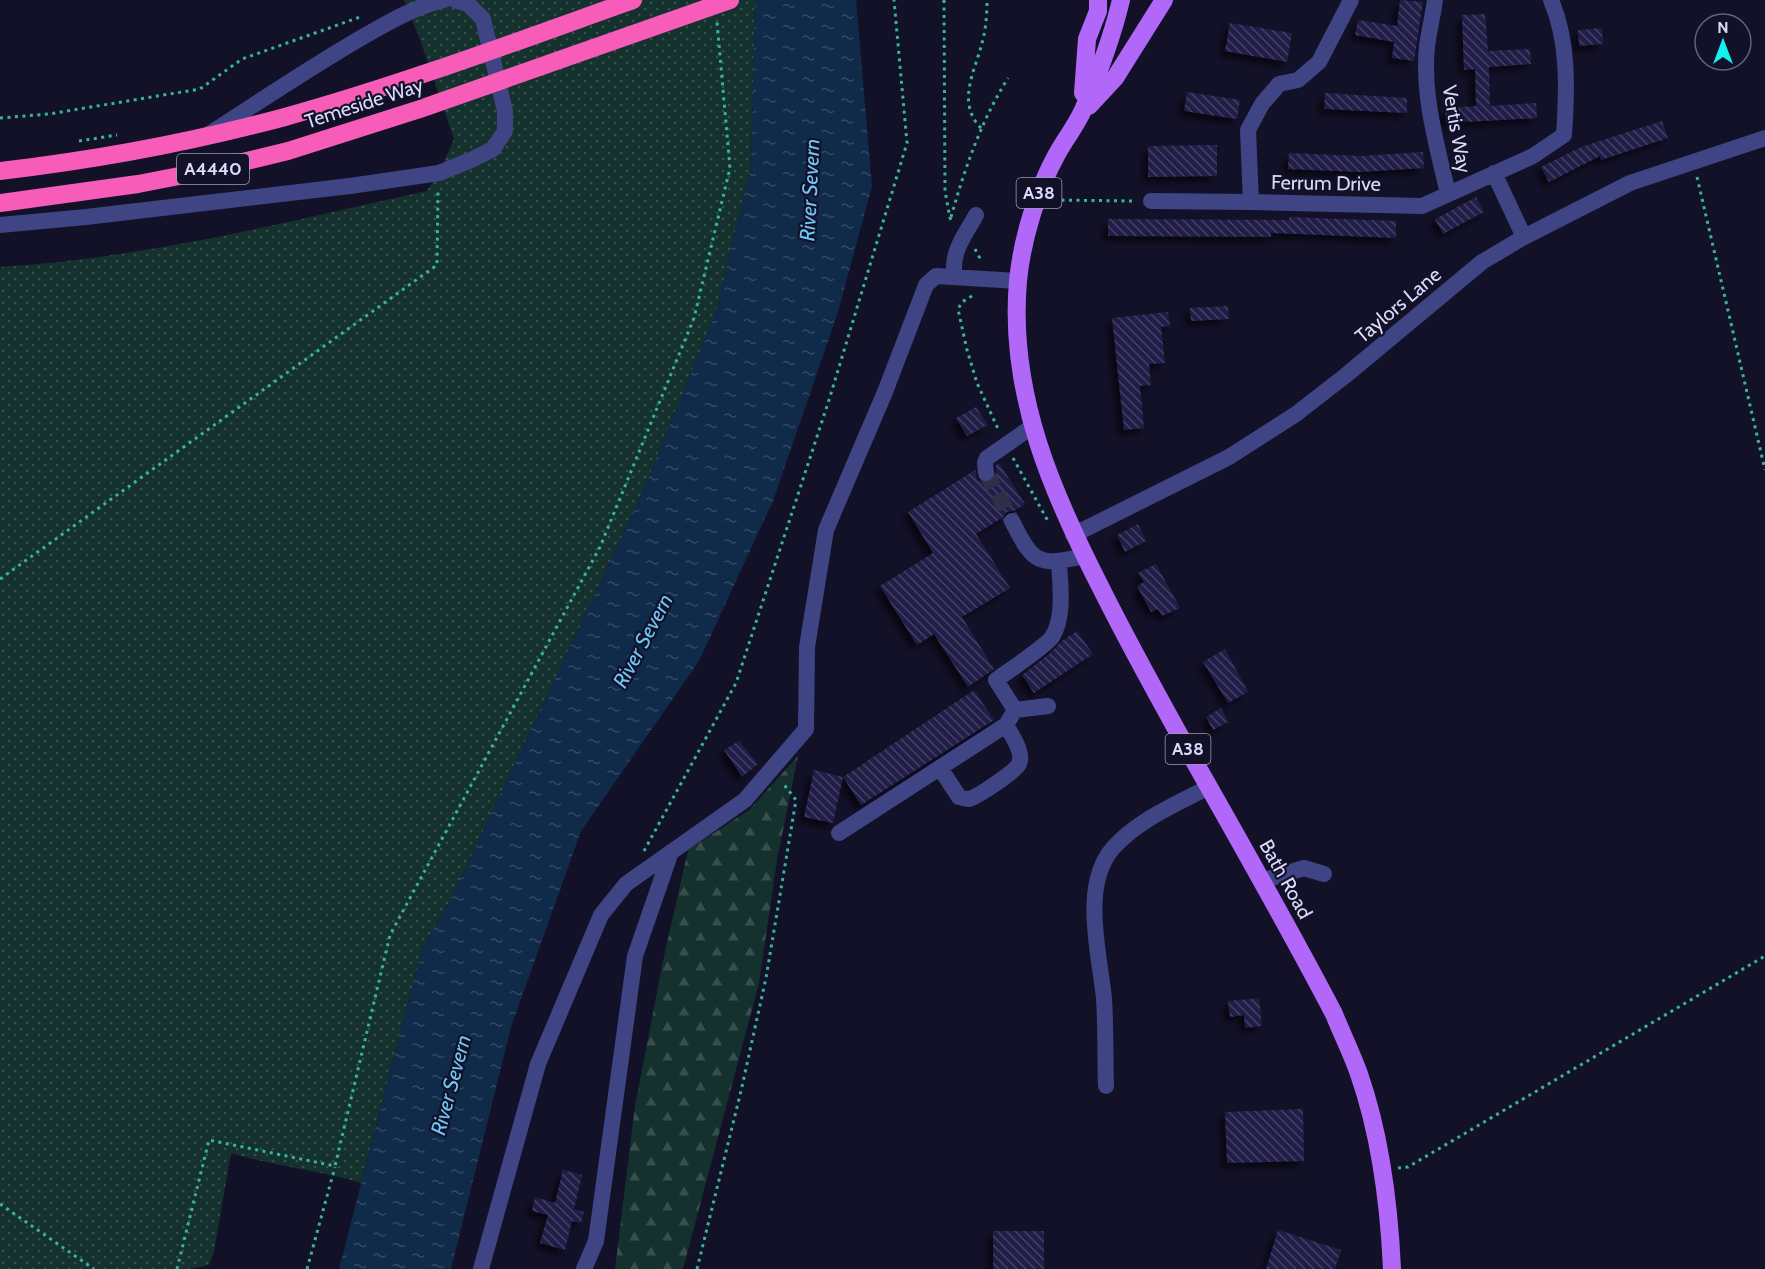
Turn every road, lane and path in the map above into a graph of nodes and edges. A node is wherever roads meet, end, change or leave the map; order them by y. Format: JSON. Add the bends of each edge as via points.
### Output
{"nodes":[{"id":1,"x":444,"y":0,"type":"edge"},
{"id":2,"x":455,"y":0,"type":"edge"},
{"id":3,"x":633,"y":0,"type":"edge"},
{"id":4,"x":894,"y":0,"type":"edge"},
{"id":5,"x":987,"y":0,"type":"edge"},
{"id":6,"x":1098,"y":0,"type":"edge"},
{"id":7,"x":1121,"y":0,"type":"edge"},
{"id":8,"x":1164,"y":0,"type":"edge"},
{"id":9,"x":1351,"y":0,"type":"edge"},
{"id":10,"x":1436,"y":0,"type":"edge"},
{"id":11,"x":1551,"y":0,"type":"edge"},
{"id":12,"x":723,"y":6,"type":"edge"},
{"id":13,"x":371,"y":13,"type":"dead end"},
{"id":14,"x":1008,"y":78,"type":"dead end"},
{"id":15,"x":1082,"y":113,"type":"junction"},
{"id":16,"x":0,"y":118,"type":"edge"},
{"id":17,"x":981,"y":128,"type":"junction"},
{"id":18,"x":125,"y":133,"type":"dead end"},
{"id":19,"x":206,"y":136,"type":"junction"},
{"id":20,"x":1765,"y":138,"type":"edge"},
{"id":21,"x":68,"y":143,"type":"dead end"},
{"id":22,"x":1693,"y":160,"type":"junction"},
{"id":23,"x":0,"y":171,"type":"edge"},
{"id":24,"x":439,"y":173,"type":"junction"},
{"id":25,"x":1494,"y":173,"type":"junction"},
{"id":26,"x":1448,"y":194,"type":"junction"},
{"id":27,"x":1036,"y":200,"type":"junction"},
{"id":28,"x":1151,"y":201,"type":"joint"},
{"id":29,"x":1251,"y":202,"type":"junction"},
{"id":30,"x":0,"y":203,"type":"edge"},
{"id":31,"x":976,"y":215,"type":"dead end"},
{"id":32,"x":950,"y":218,"type":"dead end"},
{"id":33,"x":0,"y":225,"type":"edge"},
{"id":34,"x":1524,"y":237,"type":"junction"},
{"id":35,"x":956,"y":276,"type":"junction"},
{"id":36,"x":1018,"y":281,"type":"junction"},
{"id":37,"x":1033,"y":426,"type":"junction"},
{"id":38,"x":1765,"y":470,"type":"edge"},
{"id":39,"x":986,"y":473,"type":"dead end"},
{"id":40,"x":1012,"y":521,"type":"tunnel mouth"},
{"id":41,"x":1073,"y":535,"type":"junction"},
{"id":42,"x":1084,"y":556,"type":"junction"},
{"id":43,"x":1059,"y":562,"type":"junction"},
{"id":44,"x":0,"y":579,"type":"edge"},
{"id":45,"x":1048,"y":706,"type":"dead end"},
{"id":46,"x":1014,"y":710,"type":"junction"},
{"id":47,"x":1006,"y":725,"type":"junction"},
{"id":48,"x":940,"y":768,"type":"junction"},
{"id":49,"x":772,"y":769,"type":"junction"},
{"id":50,"x":1209,"y":787,"type":"junction"},
{"id":51,"x":839,"y":832,"type":"dead end"},
{"id":52,"x":671,"y":852,"type":"junction"},
{"id":53,"x":642,"y":854,"type":"dead end"},
{"id":54,"x":1324,"y":874,"type":"dead end"},
{"id":55,"x":1261,"y":880,"type":"junction"},
{"id":56,"x":1765,"y":956,"type":"edge"},
{"id":57,"x":1106,"y":1086,"type":"dead end"},
{"id":58,"x":335,"y":1166,"type":"junction"},
{"id":59,"x":1383,"y":1171,"type":"junction"},
{"id":60,"x":0,"y":1204,"type":"edge"},
{"id":61,"x":94,"y":1269,"type":"edge"},
{"id":62,"x":177,"y":1269,"type":"edge"},
{"id":63,"x":307,"y":1269,"type":"edge"},
{"id":64,"x":482,"y":1269,"type":"edge"},
{"id":65,"x":584,"y":1269,"type":"edge"},
{"id":66,"x":698,"y":1269,"type":"edge"},
{"id":67,"x":1392,"y":1269,"type":"edge"}],
"edges":[{"from":1,"to":19,"type":"street","via":[[429,3],[350,44]]},
{"from":2,"to":24,"type":"street","via":[[468,4],[483,19],[505,111],[505,131],[493,149]]},
{"from":3,"to":19,"type":"highway","name":"Temeside Way","number":"A4440","via":[[410,79]]},
{"from":4,"to":53,"type":"path","via":[[907,143],[829,400],[736,683]]},
{"from":5,"to":17,"type":"path","via":[[983,41],[969,82],[968,110]]},
{"from":6,"to":15,"type":"main road","via":[[1088,39]]},
{"from":7,"to":15,"type":"main road","number":"A38","via":[[1113,33]]},
{"from":8,"to":15,"type":"main road","number":"A38","via":[[1115,78]]},
{"from":9,"to":29,"type":"street","name":"Ferrum Drive","via":[[1319,62],[1298,80],[1279,84],[1248,130]]},
{"from":10,"to":26,"type":"street","name":"Vertis Way","via":[[1427,47],[1427,82]]},
{"from":11,"to":25,"type":"street","name":"Ferrum Drive","via":[[1560,21],[1565,50],[1564,135],[1533,156]]},
{"from":12,"to":30,"type":"highway","name":"Temeside Way","number":"A4440","via":[[288,151],[138,184]]},
{"from":12,"to":58,"type":"path","via":[[730,168],[694,318],[600,547],[390,934]]},
{"from":13,"to":16,"type":"path","via":[[242,59],[200,89],[49,114]]},
{"from":14,"to":17,"type":"path"},
{"from":15,"to":27,"type":"main road","number":"A38"},
{"from":17,"to":32,"type":"path"},
{"from":18,"to":21,"type":"path"},
{"from":19,"to":23,"type":"highway","name":"Temeside Way","number":"A4440","via":[[134,152]]},
{"from":20,"to":22,"type":"street","name":"Taylors Lane"},
{"from":22,"to":34,"type":"street","name":"Taylors Lane","via":[[1629,183]]},
{"from":22,"to":38,"type":"path"},
{"from":24,"to":33,"type":"street"},
{"from":24,"to":44,"type":"path","via":[[437,265]]},
{"from":25,"to":26,"type":"street","name":"Ferrum Drive"},
{"from":25,"to":34,"type":"street"},
{"from":26,"to":29,"type":"street","name":"Ferrum Drive","via":[[1422,206]]},
{"from":27,"to":28,"type":"path"},
{"from":27,"to":36,"type":"main road","number":"A38"},
{"from":28,"to":29,"type":"street"},
{"from":31,"to":35,"type":"street","via":[[952,264]]},
{"from":34,"to":41,"type":"street","name":"Taylors Lane","via":[[1482,261],[1296,414],[1229,457]]},
{"from":35,"to":36,"type":"street"},
{"from":35,"to":49,"type":"street","via":[[936,276],[926,285],[826,530],[807,647],[806,729]]},
{"from":36,"to":37,"type":"main road","number":"A38","via":[[1017,352]]},
{"from":37,"to":39,"type":"street","via":[[987,458]]},
{"from":37,"to":41,"type":"main road","number":"A38"},
{"from":40,"to":43,"type":"street","via":[[1026,549],[1035,557]]},
{"from":41,"to":42,"type":"main road","name":"Bath Road","number":"A38"},
{"from":42,"to":43,"type":"street"},
{"from":42,"to":50,"type":"main road","name":"Bath Road","number":"A38"},
{"from":43,"to":46,"type":"street","via":[[1060,600],[1052,638],[996,680]]},
{"from":45,"to":46,"type":"street"},
{"from":46,"to":47,"type":"street"},
{"from":47,"to":48,"type":"street"},
{"from":47,"to":48,"type":"street","via":[[1019,754],[1012,774],[969,799],[959,797]]},
{"from":48,"to":51,"type":"street"},
{"from":49,"to":52,"type":"street","via":[[745,800]]},
{"from":49,"to":66,"type":"path","via":[[795,800],[766,978]]},
{"from":50,"to":55,"type":"main road","name":"Bath Road","number":"A38"},
{"from":50,"to":57,"type":"street","via":[[1122,839],[1111,850],[1097,881],[1095,918],[1104,1001]]},
{"from":52,"to":64,"type":"street","via":[[626,884],[601,915],[538,1064]]},
{"from":52,"to":65,"type":"street","via":[[635,956],[596,1241]]},
{"from":54,"to":55,"type":"street","via":[[1304,868]]},
{"from":55,"to":59,"type":"main road","name":"Bath Road","number":"A38","via":[[1334,1014],[1359,1074]]},
{"from":56,"to":59,"type":"path","via":[[1408,1167]]},
{"from":58,"to":62,"type":"path","via":[[209,1140]]},
{"from":58,"to":63,"type":"path"},
{"from":59,"to":67,"type":"main road","name":"Bath Road","number":"A38"},
{"from":60,"to":61,"type":"path"}]}
